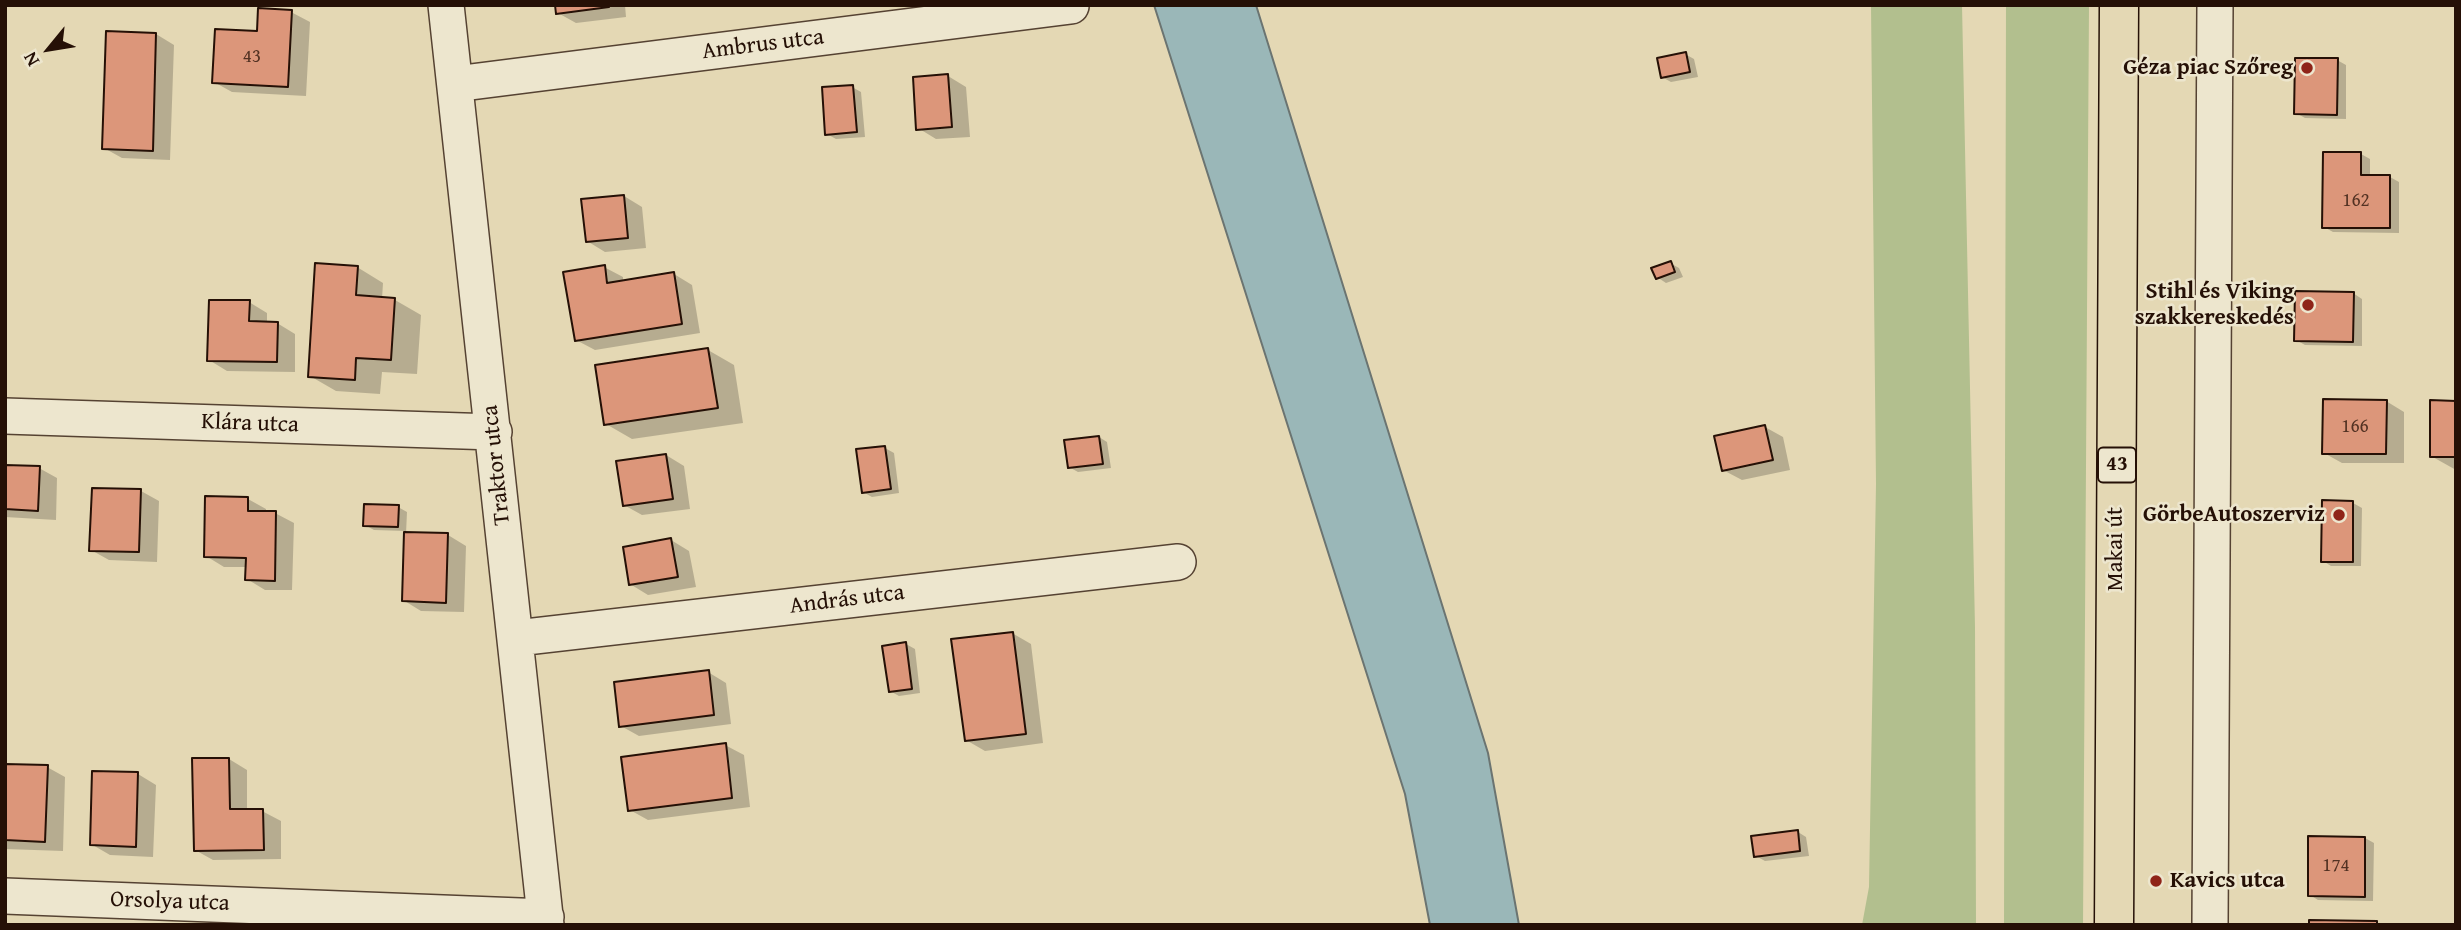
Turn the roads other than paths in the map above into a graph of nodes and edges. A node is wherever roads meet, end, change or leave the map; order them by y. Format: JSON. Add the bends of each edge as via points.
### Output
{"nodes":[{"id":1,"x":446,"y":5,"type":"edge"},
{"id":2,"x":2119,"y":5,"type":"edge"},
{"id":3,"x":2215,"y":5,"type":"edge"},
{"id":4,"x":1071,"y":6,"type":"edge"},
{"id":5,"x":455,"y":84,"type":"junction"},
{"id":6,"x":5,"y":416,"type":"edge"},
{"id":7,"x":494,"y":432,"type":"junction"},
{"id":8,"x":1178,"y":562,"type":"dead end"},
{"id":9,"x":517,"y":638,"type":"junction"},
{"id":10,"x":5,"y":896,"type":"edge"},
{"id":11,"x":546,"y":921,"type":"edge"},
{"id":12,"x":2114,"y":925,"type":"edge"},
{"id":13,"x":2210,"y":925,"type":"edge"}],
"edges":[{"from":1,"to":5,"type":"street","name":"Traktor utca"},
{"from":2,"to":12,"type":"main road","name":"Makai út","number":"43"},
{"from":3,"to":13,"type":"street"},
{"from":4,"to":5,"type":"street","name":"Ambrus utca"},
{"from":5,"to":7,"type":"street","name":"Traktor utca"},
{"from":6,"to":7,"type":"street","name":"Klára utca"},
{"from":7,"to":9,"type":"street","name":"Traktor utca"},
{"from":8,"to":9,"type":"street","name":"András utca"},
{"from":9,"to":11,"type":"street","name":"Traktor utca"},
{"from":10,"to":11,"type":"street","name":"Orsolya utca"}]}
